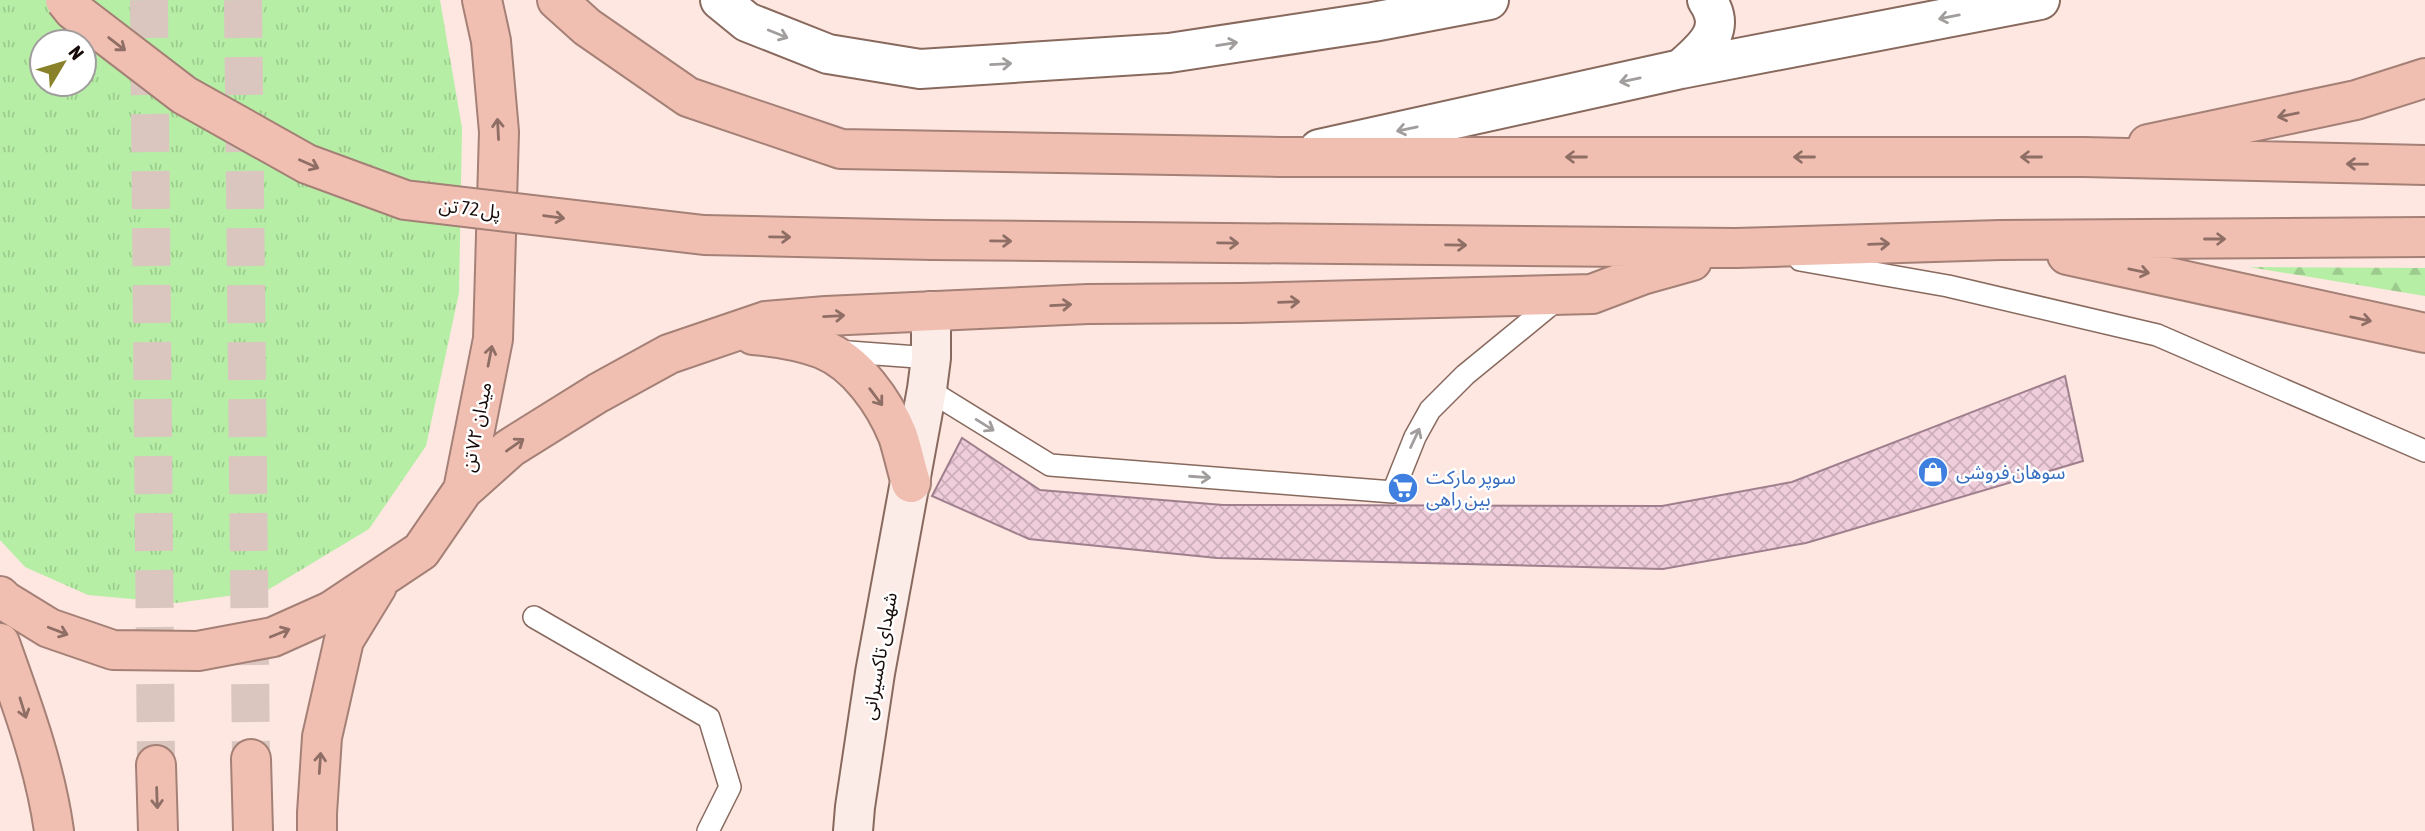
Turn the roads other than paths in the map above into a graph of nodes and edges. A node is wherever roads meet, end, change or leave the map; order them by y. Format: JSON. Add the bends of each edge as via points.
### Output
{"nodes":[{"id":1,"x":65,"y":0,"type":"edge"},
{"id":2,"x":482,"y":0,"type":"edge"},
{"id":3,"x":557,"y":0,"type":"edge"},
{"id":4,"x":720,"y":0,"type":"edge"},
{"id":5,"x":1489,"y":0,"type":"edge"},
{"id":6,"x":1707,"y":0,"type":"edge"},
{"id":7,"x":2040,"y":0,"type":"edge"},
{"id":8,"x":1681,"y":69,"type":"junction"},
{"id":9,"x":2425,"y":78,"type":"edge"},
{"id":10,"x":2084,"y":157,"type":"junction"},
{"id":11,"x":1279,"y":158,"type":"junction"},
{"id":12,"x":2425,"y":165,"type":"edge"},
{"id":13,"x":2425,"y":237,"type":"edge"},
{"id":14,"x":2000,"y":240,"type":"junction"},
{"id":15,"x":1736,"y":248,"type":"junction"},
{"id":16,"x":1563,"y":294,"type":"junction"},
{"id":17,"x":931,"y":312,"type":"junction"},
{"id":18,"x":730,"y":332,"type":"junction"},
{"id":19,"x":2425,"y":333,"type":"edge"},
{"id":20,"x":822,"y":349,"type":"junction"},
{"id":21,"x":929,"y":374,"type":"junction"},
{"id":22,"x":2425,"y":451,"type":"edge"},
{"id":23,"x":911,"y":483,"type":"junction"},
{"id":24,"x":463,"y":490,"type":"junction"},
{"id":25,"x":382,"y":579,"type":"junction"},
{"id":26,"x":0,"y":596,"type":"edge"},
{"id":27,"x":534,"y":617,"type":"dead end"},
{"id":28,"x":0,"y":643,"type":"edge"},
{"id":29,"x":251,"y":759,"type":"tunnel mouth"},
{"id":30,"x":156,"y":765,"type":"tunnel mouth"},
{"id":31,"x":54,"y":831,"type":"edge"},
{"id":32,"x":158,"y":831,"type":"edge"},
{"id":33,"x":253,"y":831,"type":"edge"},
{"id":34,"x":317,"y":831,"type":"edge"},
{"id":35,"x":708,"y":831,"type":"edge"},
{"id":36,"x":853,"y":831,"type":"edge"}],
"edges":[{"from":1,"to":15,"type":"highway","name":"پل 72 تن","one_way":true,"bridge":true,"via":[[184,95],[307,164],[405,200],[704,235]]},
{"from":24,"to":2,"type":"highway","name":"میدان ۷۲ تن","one_way":true,"via":[[493,339],[498,222],[499,132],[491,41]]},
{"from":3,"to":11,"type":"highway","via":[[587,27],[688,97],[841,149]]},
{"from":4,"to":5,"type":"street","one_way":true,"via":[[747,22],[828,54],[920,68],[1169,53]]},
{"from":6,"to":8,"type":"street","via":[[1715,27],[1708,44]]},
{"from":7,"to":8,"type":"street","one_way":true},
{"from":8,"to":11,"type":"street","one_way":true},
{"from":9,"to":10,"type":"highway","one_way":true,"via":[[2356,100]]},
{"from":10,"to":11,"type":"highway","one_way":true},
{"from":12,"to":10,"type":"highway","one_way":true},
{"from":14,"to":13,"type":"highway","one_way":true},
{"from":15,"to":14,"type":"highway","one_way":true},
{"from":14,"to":19,"type":"highway","one_way":true},
{"from":15,"to":16,"type":"highway","via":[[1592,294]]},
{"from":15,"to":22,"type":"lane","via":[[1948,286],[2157,335]]},
{"from":17,"to":16,"type":"highway","one_way":true,"via":[[1088,304]]},
{"from":21,"to":16,"type":"lane","one_way":true,"via":[[1050,465],[1393,492],[1430,410]]},
{"from":18,"to":17,"type":"highway","one_way":true,"via":[[778,320]]},
{"from":17,"to":21,"type":"street","name":"شهدای تاکسیرانی"},
{"from":18,"to":20,"type":"highway"},
{"from":24,"to":18,"type":"highway","one_way":true,"via":[[510,448],[598,393],[669,354]]},
{"from":20,"to":21,"type":"lane"},
{"from":20,"to":23,"type":"highway","one_way":true,"via":[[846,364],[879,398],[898,436]]},
{"from":21,"to":23,"type":"street","name":"شهدای تاکسیرانی"},
{"from":23,"to":36,"type":"street","name":"شهدای تاکسیرانی","via":[[875,673]]},
{"from":24,"to":25,"type":"highway","name":"میدان ۷۲ تن","via":[[421,551]]},
{"from":26,"to":25,"type":"highway","name":"میدان ۷۲ تن","one_way":true,"via":[[49,628],[113,650],[198,651],[273,637],[331,611]]},
{"from":34,"to":25,"type":"highway","one_way":true,"via":[[322,737],[344,640]]},
{"from":27,"to":35,"type":"lane","via":[[709,718],[730,787]]},
{"from":28,"to":31,"type":"highway","one_way":true,"via":[[49,793]]},
{"from":29,"to":33,"type":"highway"},
{"from":30,"to":32,"type":"highway","one_way":true}]}
